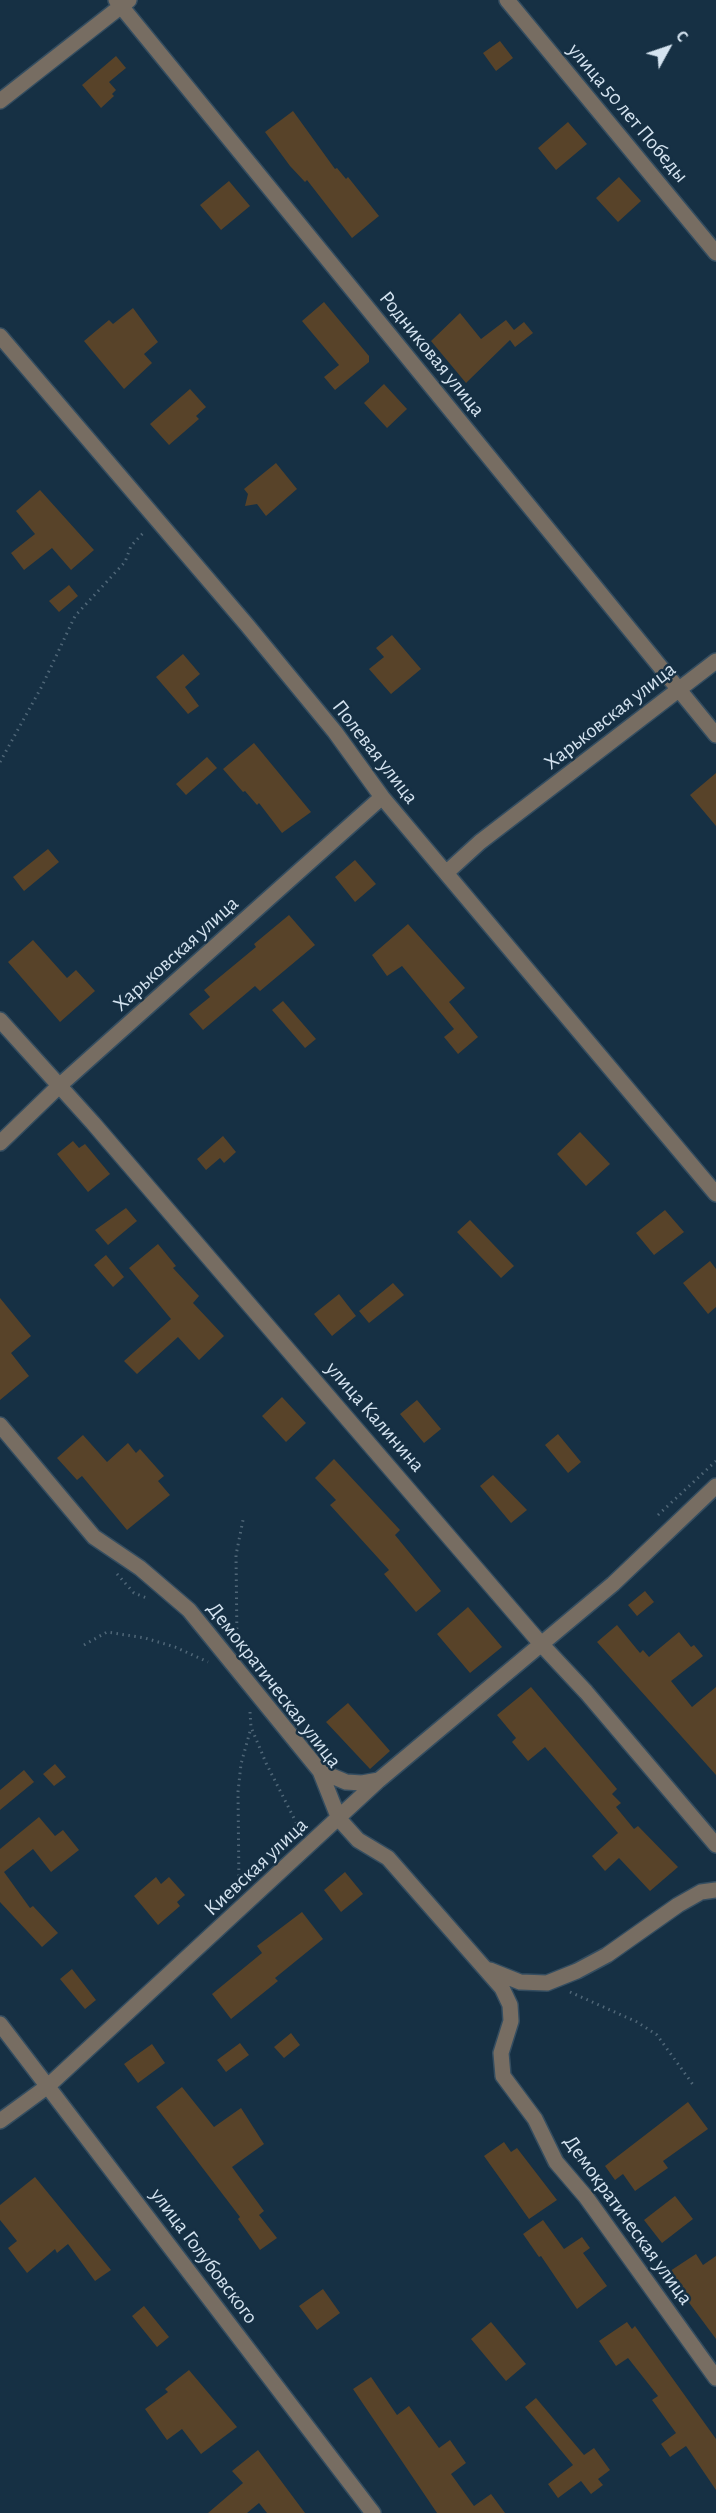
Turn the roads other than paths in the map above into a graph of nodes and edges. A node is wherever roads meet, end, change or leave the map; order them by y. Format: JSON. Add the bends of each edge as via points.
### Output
{"nodes":[{"id":1,"x":507,"y":0,"type":"edge"},
{"id":2,"x":122,"y":2,"type":"edge"},
{"id":3,"x":0,"y":101,"type":"edge"},
{"id":4,"x":716,"y":253,"type":"edge"},
{"id":5,"x":0,"y":336,"type":"edge"},
{"id":6,"x":716,"y":661,"type":"edge"},
{"id":7,"x":679,"y":689,"type":"junction"},
{"id":8,"x":716,"y":735,"type":"edge"},
{"id":9,"x":382,"y":797,"type":"junction"},
{"id":10,"x":446,"y":873,"type":"junction"},
{"id":11,"x":0,"y":1020,"type":"edge"},
{"id":12,"x":59,"y":1086,"type":"junction"},
{"id":13,"x":0,"y":1143,"type":"edge"},
{"id":14,"x":716,"y":1194,"type":"edge"},
{"id":15,"x":0,"y":1425,"type":"edge"},
{"id":16,"x":716,"y":1486,"type":"edge"},
{"id":17,"x":542,"y":1645,"type":"junction"},
{"id":18,"x":320,"y":1771,"type":"junction"},
{"id":19,"x":379,"y":1780,"type":"junction"},
{"id":20,"x":339,"y":1819,"type":"junction"},
{"id":21,"x":716,"y":1845,"type":"edge"},
{"id":22,"x":716,"y":1890,"type":"edge"},
{"id":23,"x":484,"y":1967,"type":"junction"},
{"id":24,"x":0,"y":2024,"type":"edge"},
{"id":25,"x":48,"y":2086,"type":"junction"},
{"id":26,"x":0,"y":2121,"type":"edge"},
{"id":27,"x":716,"y":2378,"type":"edge"},
{"id":28,"x":373,"y":2513,"type":"edge"}],
"edges":[{"from":1,"to":4,"type":"street","name":"улица 50 лет Победы"},
{"from":2,"to":3,"type":"street"},
{"from":2,"to":7,"type":"street","name":"Родниковая улица"},
{"from":5,"to":9,"type":"street","name":"Полевая улица","via":[[248,625]]},
{"from":6,"to":7,"type":"street","name":"Харьковская улица"},
{"from":7,"to":8,"type":"street","name":"Родниковая улица"},
{"from":7,"to":10,"type":"street","name":"Харьковская улица","via":[[480,842]]},
{"from":9,"to":10,"type":"street","name":"Полевая улица"},
{"from":9,"to":12,"type":"street","name":"Харьковская улица"},
{"from":10,"to":14,"type":"street","name":"Полевая улица"},
{"from":11,"to":12,"type":"street","name":"улица Калинина"},
{"from":12,"to":13,"type":"street","name":"Харьковская улица"},
{"from":12,"to":17,"type":"street","name":"улица Калинина"},
{"from":15,"to":18,"type":"street","name":"Демократическая улица","via":[[94,1537],[140,1568],[189,1610]]},
{"from":16,"to":17,"type":"street","name":"Киевская улица"},
{"from":17,"to":19,"type":"street","name":"Киевская улица"},
{"from":17,"to":21,"type":"street","name":"улица Калинина"},
{"from":18,"to":19,"type":"street","via":[[346,1782]]},
{"from":18,"to":20,"type":"street","name":"Демократическая улица"},
{"from":19,"to":20,"type":"street","name":"Киевская улица"},
{"from":20,"to":23,"type":"street","name":"Демократическая улица","via":[[358,1840],[388,1858]]},
{"from":20,"to":25,"type":"street","name":"Киевская улица"},
{"from":22,"to":23,"type":"street","via":[[701,1892],[608,1955],[547,1983],[513,1980]]},
{"from":23,"to":27,"type":"street","name":"Демократическая улица","via":[[510,2005],[511,2021],[501,2053],[503,2076],[535,2119],[556,2162]]},
{"from":24,"to":25,"type":"street","name":"улица Голубовского"},
{"from":25,"to":26,"type":"street","name":"Киевская улица"},
{"from":25,"to":28,"type":"street","name":"улица Голубовского"}]}
